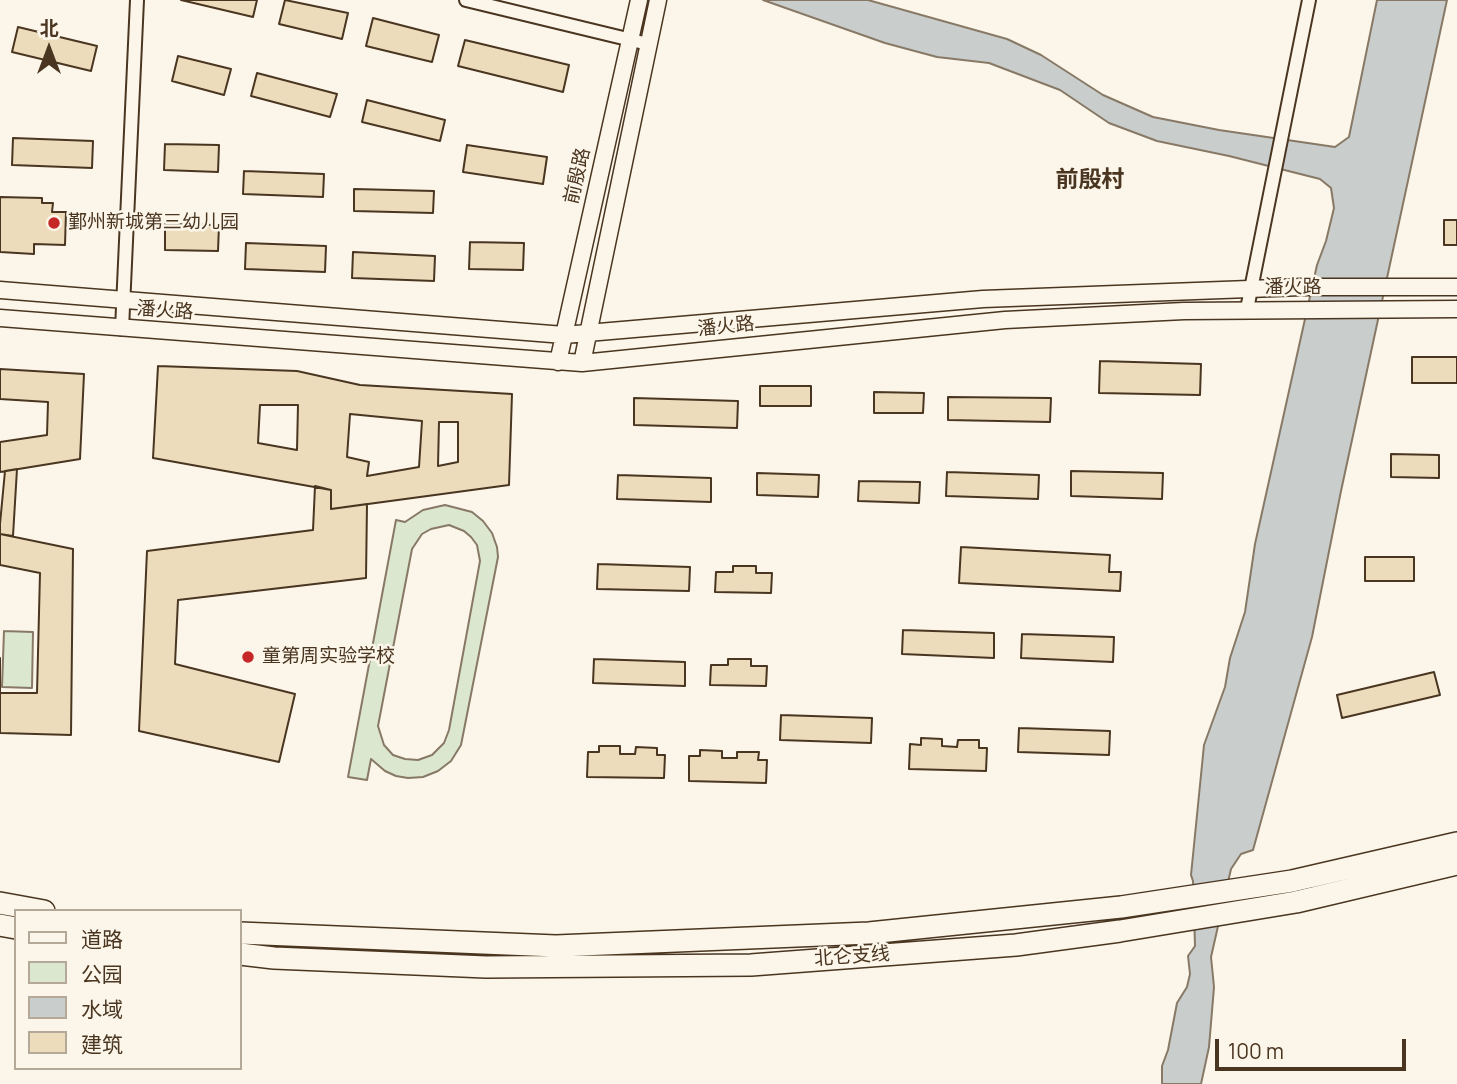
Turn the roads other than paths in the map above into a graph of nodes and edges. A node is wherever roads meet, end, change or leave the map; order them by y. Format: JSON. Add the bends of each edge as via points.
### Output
{"nodes":[{"id":1,"x":137,"y":0,"type":"edge"},
{"id":2,"x":466,"y":0,"type":"edge"},
{"id":3,"x":639,"y":0,"type":"edge"},
{"id":4,"x":658,"y":0,"type":"edge"},
{"id":5,"x":1309,"y":0,"type":"edge"},
{"id":6,"x":630,"y":39,"type":"junction"},
{"id":7,"x":649,"y":44,"type":"junction"},
{"id":8,"x":1457,"y":287,"type":"edge"},
{"id":9,"x":1251,"y":289,"type":"junction"},
{"id":10,"x":0,"y":290,"type":"edge"},
{"id":11,"x":124,"y":300,"type":"junction"},
{"id":12,"x":1247,"y":309,"type":"junction"},
{"id":13,"x":1457,"y":309,"type":"edge"},
{"id":14,"x":0,"y":318,"type":"edge"},
{"id":15,"x":122,"y":329,"type":"junction"},
{"id":16,"x":588,"y":332,"type":"junction"},
{"id":17,"x":564,"y":335,"type":"junction"},
{"id":18,"x":558,"y":362,"type":"junction"},
{"id":19,"x":582,"y":363,"type":"junction"},
{"id":20,"x":1457,"y":843,"type":"edge"},
{"id":21,"x":1457,"y":864,"type":"edge"},
{"id":22,"x":1294,"y":891,"type":"junction"},
{"id":23,"x":0,"y":903,"type":"edge"},
{"id":24,"x":33,"y":909,"type":"edge"},
{"id":25,"x":242,"y":933,"type":"edge"},
{"id":26,"x":242,"y":954,"type":"edge"}],
"edges":[{"from":1,"to":11,"type":"street"},
{"from":2,"to":6,"type":"street"},
{"from":3,"to":6,"type":"street","name":"前殷路"},
{"from":4,"to":7,"type":"street"},
{"from":5,"to":9,"type":"street"},
{"from":6,"to":7,"type":"street"},
{"from":6,"to":17,"type":"street","name":"前殷路"},
{"from":7,"to":16,"type":"street"},
{"from":8,"to":9,"type":"street","name":"潘火路"},
{"from":9,"to":12,"type":"street"},
{"from":9,"to":16,"type":"street","name":"潘火路","via":[[984,299]]},
{"from":10,"to":11,"type":"street","name":"潘火路"},
{"from":11,"to":15,"type":"street"},
{"from":11,"to":17,"type":"street","name":"潘火路"},
{"from":12,"to":13,"type":"street","name":"潘火路"},
{"from":12,"to":19,"type":"street","name":"潘火路","via":[[1005,320]]},
{"from":14,"to":15,"type":"street","name":"潘火路"},
{"from":15,"to":18,"type":"street","name":"潘火路"},
{"from":16,"to":17,"type":"street","name":"潘火路"},
{"from":16,"to":19,"type":"street"},
{"from":17,"to":18,"type":"street","name":"前殷路"},
{"from":18,"to":19,"type":"street","name":"潘火路"},
{"from":20,"to":22,"type":"highway","name":"北仑支线"},
{"from":21,"to":22,"type":"highway","name":"北仑支线"},
{"from":22,"to":25,"type":"highway","name":"北仑支线","via":[[869,933],[556,946]]},
{"from":22,"to":26,"type":"highway","name":"北仑支线","via":[[1120,931],[1016,945],[751,965],[486,967]]},
{"from":23,"to":24,"type":"highway"}]}
